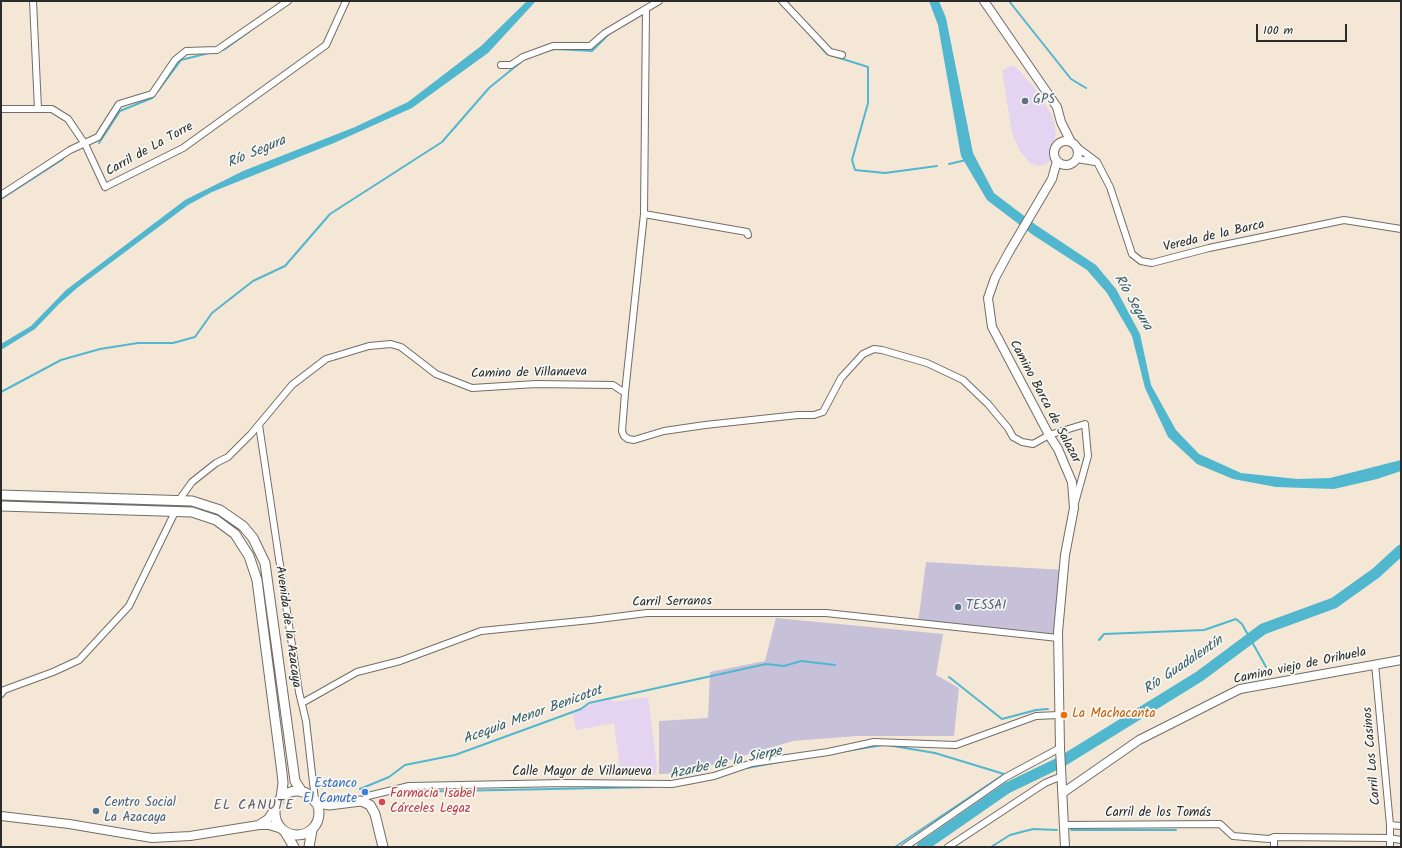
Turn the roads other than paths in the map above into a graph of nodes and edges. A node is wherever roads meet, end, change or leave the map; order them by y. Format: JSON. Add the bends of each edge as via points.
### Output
{"nodes":[{"id":1,"x":33,"y":1,"type":"edge"},
{"id":2,"x":288,"y":1,"type":"edge"},
{"id":3,"x":346,"y":1,"type":"edge"},
{"id":4,"x":658,"y":1,"type":"edge"},
{"id":5,"x":782,"y":1,"type":"edge"},
{"id":6,"x":984,"y":1,"type":"edge"},
{"id":7,"x":646,"y":8,"type":"junction"},
{"id":8,"x":842,"y":55,"type":"dead end"},
{"id":9,"x":501,"y":65,"type":"dead end"},
{"id":10,"x":1,"y":109,"type":"edge"},
{"id":11,"x":38,"y":109,"type":"junction"},
{"id":12,"x":1061,"y":122,"type":"junction"},
{"id":13,"x":1059,"y":143,"type":"junction"},
{"id":14,"x":85,"y":144,"type":"junction"},
{"id":15,"x":1074,"y":145,"type":"junction"},
{"id":16,"x":1077,"y":159,"type":"junction"},
{"id":17,"x":1057,"y":161,"type":"junction"},
{"id":18,"x":1097,"y":162,"type":"junction"},
{"id":19,"x":1067,"y":165,"type":"junction"},
{"id":20,"x":1052,"y":179,"type":"junction"},
{"id":21,"x":1,"y":195,"type":"edge"},
{"id":22,"x":644,"y":214,"type":"junction"},
{"id":23,"x":1401,"y":229,"type":"edge"},
{"id":24,"x":748,"y":235,"type":"dead end"},
{"id":25,"x":624,"y":393,"type":"junction"},
{"id":26,"x":259,"y":425,"type":"junction"},
{"id":27,"x":1049,"y":435,"type":"junction"},
{"id":28,"x":1,"y":495,"type":"edge"},
{"id":29,"x":180,"y":500,"type":"junction"},
{"id":30,"x":1,"y":506,"type":"edge"},
{"id":31,"x":1074,"y":507,"type":"junction"},
{"id":32,"x":176,"y":510,"type":"junction"},
{"id":33,"x":1058,"y":638,"type":"junction"},
{"id":34,"x":1401,"y":660,"type":"edge"},
{"id":35,"x":1375,"y":664,"type":"junction"},
{"id":36,"x":1,"y":694,"type":"edge"},
{"id":37,"x":302,"y":703,"type":"junction"},
{"id":38,"x":1059,"y":715,"type":"junction"},
{"id":39,"x":1060,"y":748,"type":"junction"},
{"id":40,"x":1062,"y":776,"type":"junction"},
{"id":41,"x":302,"y":792,"type":"junction"},
{"id":42,"x":1064,"y":792,"type":"junction"},
{"id":43,"x":281,"y":798,"type":"junction"},
{"id":44,"x":315,"y":801,"type":"junction"},
{"id":45,"x":362,"y":802,"type":"junction"},
{"id":46,"x":341,"y":804,"type":"junction"},
{"id":47,"x":276,"y":807,"type":"junction"},
{"id":48,"x":1,"y":816,"type":"edge"},
{"id":49,"x":318,"y":821,"type":"junction"},
{"id":50,"x":259,"y":825,"type":"junction"},
{"id":51,"x":1065,"y":825,"type":"junction"},
{"id":52,"x":1390,"y":825,"type":"junction"},
{"id":53,"x":1401,"y":826,"type":"edge"},
{"id":54,"x":312,"y":830,"type":"junction"},
{"id":55,"x":284,"y":831,"type":"junction"},
{"id":56,"x":1274,"y":836,"type":"junction"},
{"id":57,"x":1389,"y":838,"type":"junction"},
{"id":58,"x":1401,"y":840,"type":"edge"},
{"id":59,"x":294,"y":847,"type":"edge"},
{"id":60,"x":309,"y":847,"type":"edge"},
{"id":61,"x":383,"y":847,"type":"edge"},
{"id":62,"x":905,"y":847,"type":"edge"},
{"id":63,"x":948,"y":847,"type":"edge"},
{"id":64,"x":1065,"y":847,"type":"edge"},
{"id":65,"x":1274,"y":847,"type":"edge"},
{"id":66,"x":1390,"y":847,"type":"edge"}],
"edges":[{"from":1,"to":11,"type":"street"},
{"from":2,"to":14,"type":"street","via":[[218,50],[186,51],[175,60],[152,94],[119,104],[98,137]]},
{"from":3,"to":14,"type":"street","name":"Carril de La Torre","via":[[326,45],[183,148],[105,187]]},
{"from":4,"to":7,"type":"street"},
{"from":5,"to":8,"type":"street","via":[[830,52]]},
{"from":6,"to":12,"type":"street","via":[[1057,107]]},
{"from":7,"to":9,"type":"street","via":[[605,33],[590,46],[553,46],[511,65]]},
{"from":7,"to":22,"type":"street"},
{"from":10,"to":11,"type":"street","name":"Carril de La Torre"},
{"from":11,"to":14,"type":"street","name":"Carril de La Torre","via":[[52,108],[68,119]]},
{"from":12,"to":13,"type":"street"},
{"from":12,"to":15,"type":"street"},
{"from":13,"to":15,"type":"street"},
{"from":13,"to":17,"type":"street","via":[[1054,152]]},
{"from":14,"to":21,"type":"street","via":[[70,150]]},
{"from":15,"to":16,"type":"street"},
{"from":15,"to":18,"type":"street"},
{"from":16,"to":18,"type":"street"},
{"from":16,"to":19,"type":"street"},
{"from":17,"to":19,"type":"street"},
{"from":17,"to":20,"type":"street","name":"Camino Barca de Salazar"},
{"from":18,"to":23,"type":"street","name":"Vereda de la Barca","via":[[1110,187],[1132,254],[1141,261],[1152,263],[1209,248],[1344,220]]},
{"from":19,"to":20,"type":"street","name":"Camino Barca de Salazar"},
{"from":20,"to":27,"type":"street","name":"Camino Barca de Salazar","via":[[995,278],[988,298],[992,327]]},
{"from":22,"to":24,"type":"street","via":[[747,232]]},
{"from":22,"to":25,"type":"street"},
{"from":25,"to":26,"type":"street","name":"Camino de Villanueva","via":[[613,385],[536,384],[472,388],[436,374],[401,347],[391,344],[369,346],[326,359],[292,385]]},
{"from":25,"to":27,"type":"street","via":[[622,431],[628,439],[634,440],[664,431],[705,425],[814,415],[823,412],[842,378],[863,354],[874,350],[927,363],[963,380],[988,404],[1014,437],[1022,442],[1033,444]]},
{"from":26,"to":29,"type":"street","name":"Camino de Villanueva","via":[[228,457],[192,482]]},
{"from":26,"to":37,"type":"street"},
{"from":27,"to":31,"type":"street","name":"Camino Barca de Salazar","via":[[1072,482]]},
{"from":27,"to":31,"type":"street","via":[[1085,424],[1088,456]]},
{"from":28,"to":29,"type":"main road","name":"Avenida de la Azacaya"},
{"from":29,"to":41,"type":"main road","name":"Avenida de la Azacaya","via":[[207,505],[232,517],[253,538],[260,552],[268,579],[295,781]]},
{"from":30,"to":32,"type":"main road","name":"Avenida de la Azacaya"},
{"from":31,"to":33,"type":"street","name":"Camino Barca de Salazar","via":[[1065,555]]},
{"from":32,"to":36,"type":"street","via":[[129,606],[79,660],[4,690]]},
{"from":32,"to":43,"type":"main road","name":"Avenida de la Azacaya","via":[[204,515],[226,526],[243,543],[253,566],[282,772]]},
{"from":33,"to":37,"type":"street","name":"Carril Serranos","via":[[826,613],[647,613],[481,631],[400,661],[357,672]]},
{"from":33,"to":38,"type":"street","name":"Camino Barca de Salazar"},
{"from":34,"to":35,"type":"street","name":"Camino viejo de Orihuela"},
{"from":35,"to":42,"type":"street","name":"Camino viejo de Orihuela","via":[[1240,689],[1139,740]]},
{"from":35,"to":52,"type":"street","name":"Carril Los Casinos"},
{"from":37,"to":44,"type":"street"},
{"from":38,"to":39,"type":"street","name":"Camino Barca de Salazar"},
{"from":38,"to":45,"type":"street","name":"Calle Mayor de Villanueva","via":[[1036,716],[956,745],[874,742],[828,752],[752,763],[714,776],[672,784],[409,786],[368,796]]},
{"from":39,"to":40,"type":"street","name":"Camino Barca de Salazar"},
{"from":39,"to":62,"type":"street","via":[[1006,777]]},
{"from":40,"to":42,"type":"street","name":"Camino Barca de Salazar"},
{"from":40,"to":63,"type":"street","via":[[1045,783]]},
{"from":41,"to":43,"type":"main road","via":[[291,792]]},
{"from":41,"to":44,"type":"main road"},
{"from":42,"to":51,"type":"street","name":"Camino Barca de Salazar"},
{"from":43,"to":47,"type":"main road"},
{"from":44,"to":46,"type":"main road","via":[[324,805]]},
{"from":44,"to":49,"type":"main road","via":[[319,811]]},
{"from":45,"to":46,"type":"main road"},
{"from":45,"to":61,"type":"main road","via":[[370,805],[375,811]]},
{"from":46,"to":49,"type":"main road","via":[[326,812]]},
{"from":47,"to":50,"type":"street","via":[[268,819]]},
{"from":47,"to":55,"type":"main road","via":[[276,821]]},
{"from":48,"to":50,"type":"street","via":[[152,838],[196,835]]},
{"from":49,"to":54,"type":"main road"},
{"from":50,"to":55,"type":"street","via":[[269,825]]},
{"from":51,"to":56,"type":"street","name":"Carril de los Tomás","via":[[1220,824],[1233,836],[1269,839]]},
{"from":51,"to":64,"type":"street","name":"Camino Barca de Salazar"},
{"from":52,"to":53,"type":"street"},
{"from":52,"to":57,"type":"street","name":"Carril Los Casinos"},
{"from":54,"to":55,"type":"main road","via":[[299,835]]},
{"from":54,"to":60,"type":"main road"},
{"from":55,"to":59,"type":"main road"},
{"from":56,"to":57,"type":"street","name":"Carril de los Tomás"},
{"from":56,"to":65,"type":"street"},
{"from":57,"to":58,"type":"street","name":"Carril de los Tomás"},
{"from":57,"to":66,"type":"street","name":"Carril Los Casinos"}]}
